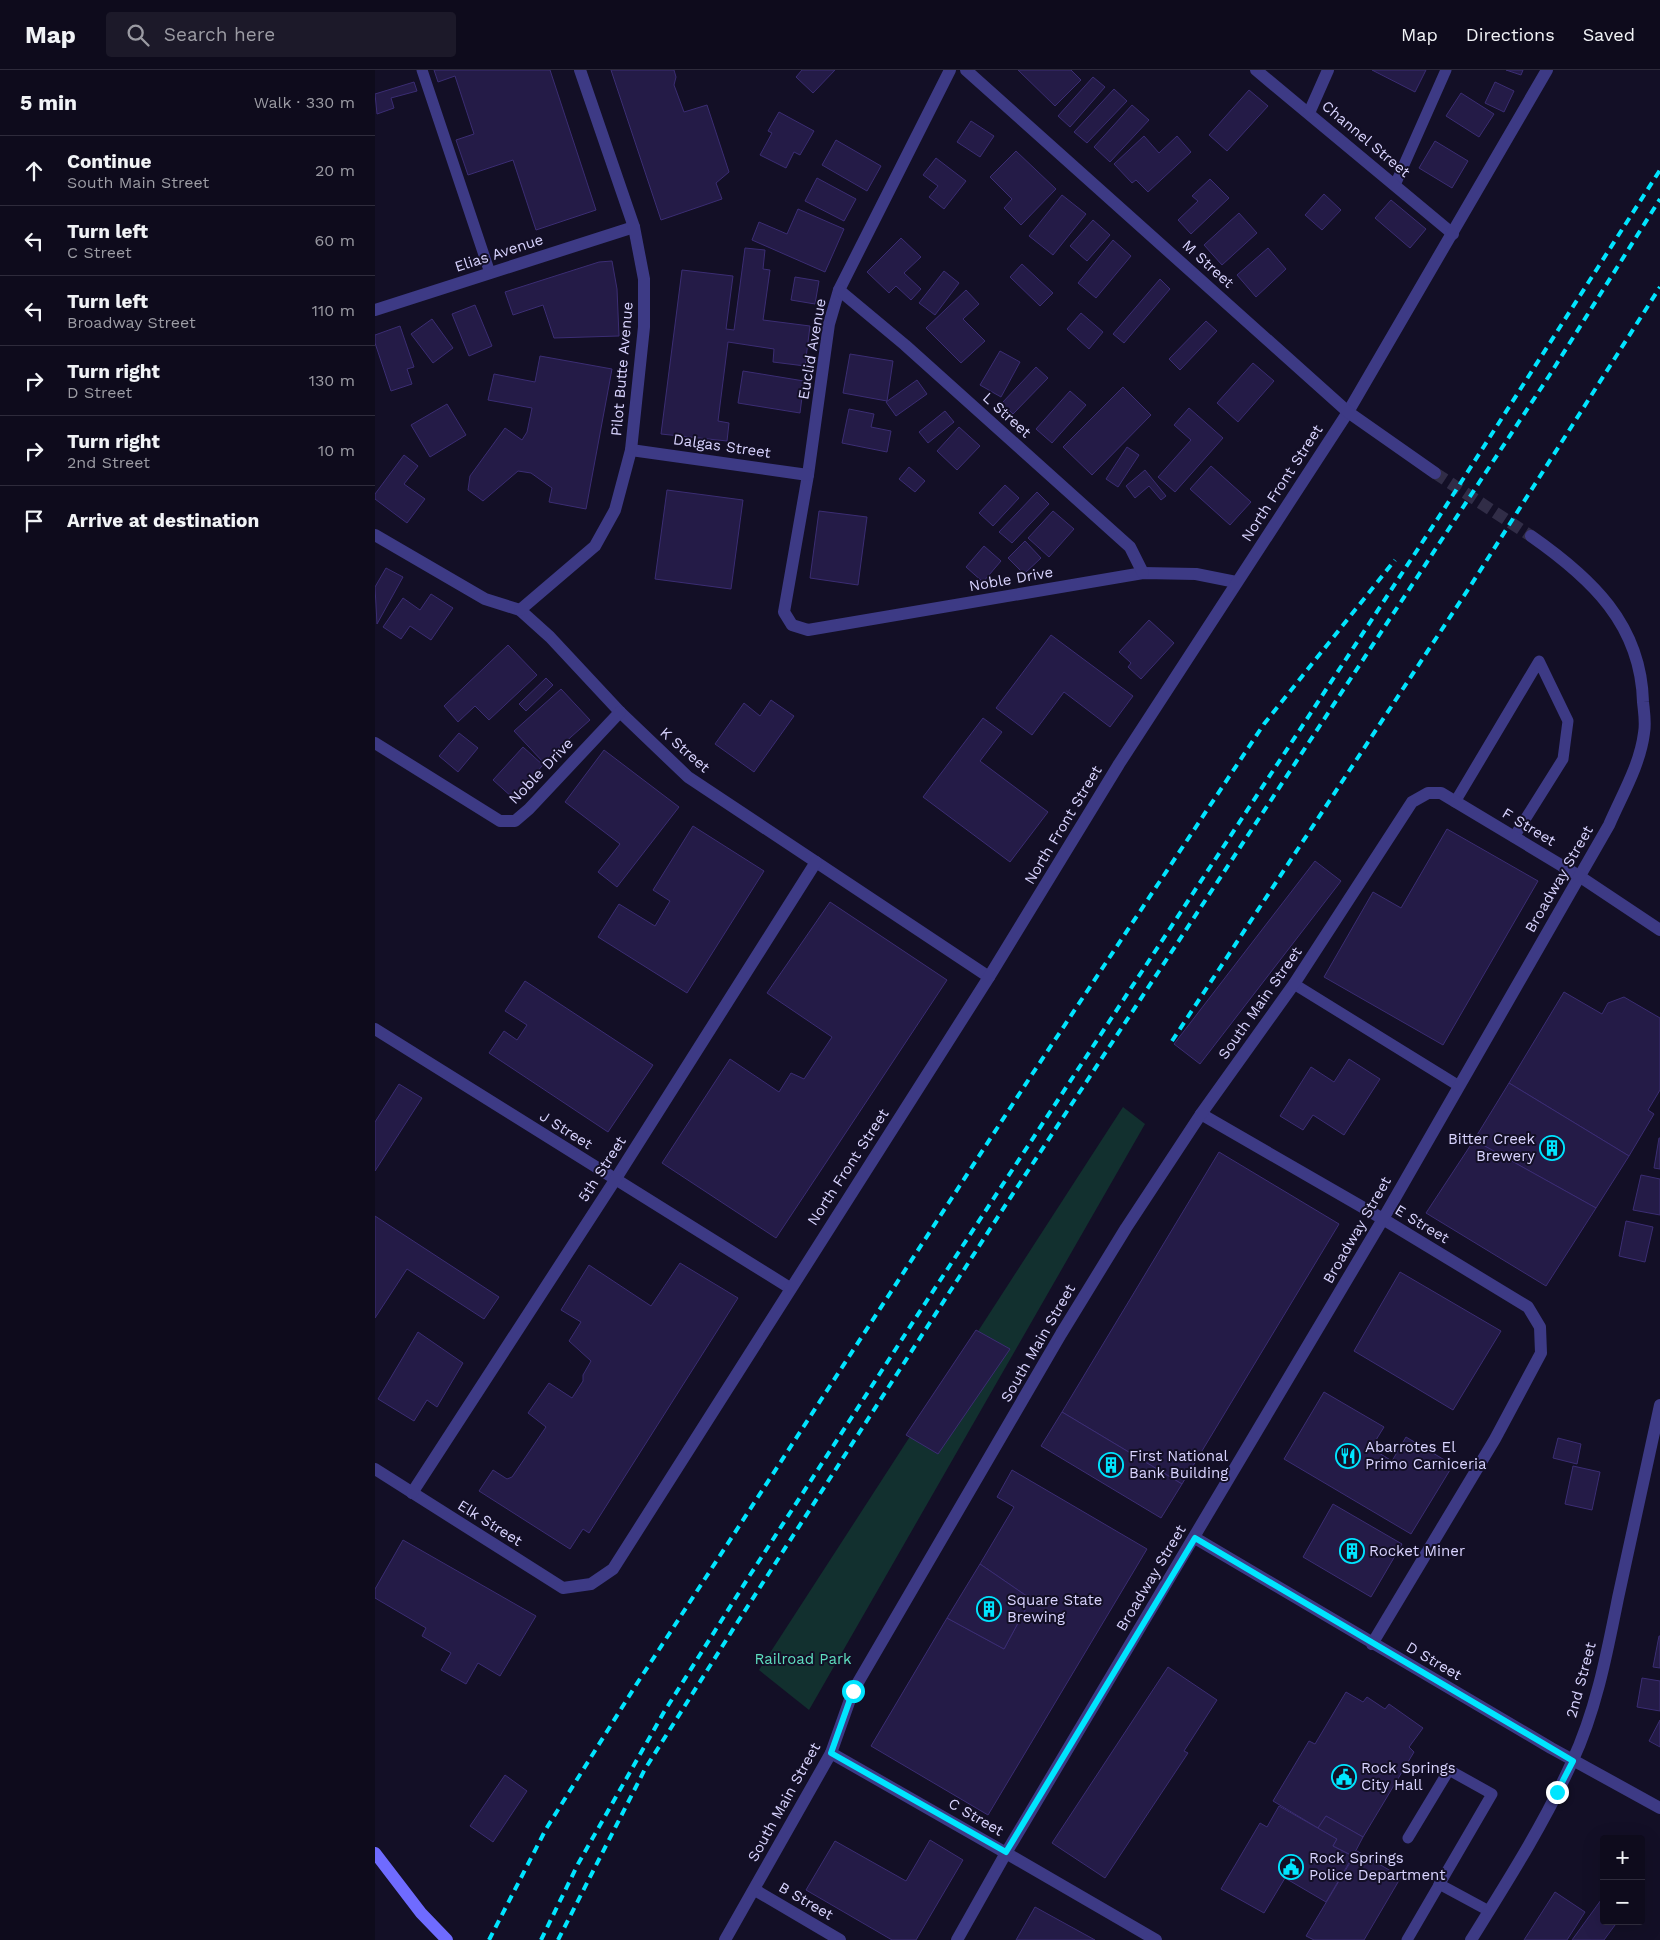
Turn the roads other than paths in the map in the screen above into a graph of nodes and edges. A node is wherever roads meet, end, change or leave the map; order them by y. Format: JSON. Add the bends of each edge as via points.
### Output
{"nodes":[{"id":1,"x":422,"y":70,"type":"edge"},
{"id":2,"x":580,"y":70,"type":"edge"},
{"id":3,"x":950,"y":70,"type":"edge"},
{"id":4,"x":966,"y":70,"type":"edge"},
{"id":5,"x":1256,"y":70,"type":"edge"},
{"id":6,"x":1328,"y":70,"type":"edge"},
{"id":7,"x":1446,"y":70,"type":"edge"},
{"id":8,"x":1547,"y":70,"type":"edge"},
{"id":9,"x":1309,"y":113,"type":"junction"},
{"id":10,"x":1395,"y":185,"type":"junction"},
{"id":11,"x":634,"y":227,"type":"junction"},
{"id":12,"x":1453,"y":234,"type":"junction"},
{"id":13,"x":490,"y":273,"type":"junction"},
{"id":14,"x":839,"y":290,"type":"junction"},
{"id":15,"x":375,"y":310,"type":"edge"},
{"id":16,"x":1348,"y":412,"type":"junction"},
{"id":17,"x":631,"y":450,"type":"junction"},
{"id":18,"x":1435,"y":473,"type":"tunnel mouth"},
{"id":19,"x":808,"y":475,"type":"junction"},
{"id":20,"x":375,"y":535,"type":"edge"},
{"id":21,"x":1531,"y":536,"type":"tunnel mouth"},
{"id":22,"x":1143,"y":573,"type":"junction"},
{"id":23,"x":1236,"y":582,"type":"junction"},
{"id":24,"x":520,"y":610,"type":"junction"},
{"id":25,"x":792,"y":625,"type":"joint"},
{"id":26,"x":619,"y":712,"type":"junction"},
{"id":27,"x":375,"y":743,"type":"edge"},
{"id":28,"x":1427,"y":793,"type":"joint"},
{"id":29,"x":1455,"y":802,"type":"junction"},
{"id":30,"x":1514,"y":837,"type":"junction"},
{"id":31,"x":817,"y":862,"type":"junction"},
{"id":32,"x":1579,"y":876,"type":"junction"},
{"id":33,"x":1660,"y":930,"type":"edge"},
{"id":34,"x":989,"y":977,"type":"junction"},
{"id":35,"x":1294,"y":984,"type":"junction"},
{"id":36,"x":375,"y":1030,"type":"edge"},
{"id":37,"x":1459,"y":1086,"type":"junction"},
{"id":38,"x":1201,"y":1114,"type":"junction"},
{"id":39,"x":615,"y":1180,"type":"junction"},
{"id":40,"x":1383,"y":1219,"type":"junction"},
{"id":41,"x":790,"y":1288,"type":"junction"},
{"id":42,"x":1660,"y":1405,"type":"edge"},
{"id":43,"x":375,"y":1469,"type":"edge"},
{"id":44,"x":412,"y":1493,"type":"junction"},
{"id":45,"x":1195,"y":1538,"type":"junction"},
{"id":46,"x":591,"y":1584,"type":"joint"},
{"id":47,"x":1372,"y":1644,"type":"junction"},
{"id":48,"x":831,"y":1753,"type":"junction"},
{"id":49,"x":1573,"y":1761,"type":"junction"},
{"id":50,"x":1660,"y":1808,"type":"edge"},
{"id":51,"x":1409,"y":1838,"type":"dead end"},
{"id":52,"x":1006,"y":1852,"type":"junction"},
{"id":53,"x":375,"y":1853,"type":"edge"},
{"id":54,"x":1439,"y":1884,"type":"junction"},
{"id":55,"x":755,"y":1890,"type":"junction"},
{"id":56,"x":1489,"y":1911,"type":"junction"},
{"id":57,"x":447,"y":1940,"type":"edge"},
{"id":58,"x":725,"y":1940,"type":"edge"},
{"id":59,"x":840,"y":1940,"type":"edge"},
{"id":60,"x":957,"y":1940,"type":"edge"},
{"id":61,"x":1156,"y":1940,"type":"edge"},
{"id":62,"x":1407,"y":1940,"type":"edge"},
{"id":63,"x":1471,"y":1940,"type":"edge"}],
"edges":[{"from":1,"to":13,"type":"lane"},
{"from":2,"to":11,"type":"street","name":"Pilot Butte Avenue"},
{"from":3,"to":14,"type":"street","name":"Euclid Avenue"},
{"from":4,"to":16,"type":"street","name":"M Street"},
{"from":5,"to":9,"type":"street","name":"Channel Street"},
{"from":6,"to":9,"type":"street"},
{"from":7,"to":10,"type":"lane"},
{"from":8,"to":12,"type":"street","name":"North Front Street"},
{"from":9,"to":10,"type":"street","name":"Channel Street"},
{"from":10,"to":12,"type":"street","name":"Channel Street"},
{"from":11,"to":13,"type":"street","name":"Elias Avenue"},
{"from":11,"to":17,"type":"street","name":"Pilot Butte Avenue","via":[[644,279],[644,327]]},
{"from":12,"to":16,"type":"street","name":"North Front Street"},
{"from":13,"to":15,"type":"street","name":"Elias Avenue"},
{"from":14,"to":19,"type":"street","name":"Euclid Avenue","via":[[829,324]]},
{"from":14,"to":22,"type":"street","name":"L Street","via":[[1130,547]]},
{"from":16,"to":18,"type":"street","name":"M Street"},
{"from":16,"to":23,"type":"street","name":"North Front Street"},
{"from":17,"to":19,"type":"street","name":"Dalgas Street"},
{"from":17,"to":24,"type":"street","name":"Pilot Butte Avenue","via":[[615,510],[595,546]]},
{"from":19,"to":25,"type":"street","name":"Euclid Avenue","via":[[784,612]]},
{"from":20,"to":24,"type":"street","name":"K Street","via":[[485,599]]},
{"from":21,"to":32,"type":"street","name":"Broadway Street","via":[[1569,563],[1597,589],[1632,645],[1643,684],[1644,732],[1634,770],[1609,825]]},
{"from":22,"to":23,"type":"street","name":"Noble Drive","via":[[1196,574]]},
{"from":22,"to":25,"type":"street","name":"Noble Drive","via":[[808,630]]},
{"from":23,"to":34,"type":"street","name":"North Front Street","via":[[1119,764]]},
{"from":24,"to":26,"type":"street","name":"K Street"},
{"from":26,"to":27,"type":"street","name":"Noble Drive","via":[[515,821],[501,822]]},
{"from":26,"to":31,"type":"street","name":"K Street","via":[[688,778]]},
{"from":28,"to":29,"type":"street","name":"F Street","via":[[1441,793]]},
{"from":28,"to":35,"type":"street","name":"South Main Street","via":[[1412,802]]},
{"from":29,"to":30,"type":"street","name":"F Street"},
{"from":29,"to":30,"type":"lane","via":[[1539,661],[1568,721],[1563,759]]},
{"from":30,"to":32,"type":"street","name":"F Street"},
{"from":31,"to":34,"type":"street","name":"K Street"},
{"from":31,"to":39,"type":"street","name":"5th Street"},
{"from":32,"to":33,"type":"street","name":"F Street"},
{"from":32,"to":37,"type":"street","name":"Broadway Street"},
{"from":34,"to":41,"type":"street","name":"North Front Street"},
{"from":35,"to":37,"type":"lane"},
{"from":35,"to":38,"type":"street","name":"South Main Street"},
{"from":36,"to":39,"type":"street","name":"J Street"},
{"from":37,"to":40,"type":"street","name":"Broadway Street"},
{"from":38,"to":40,"type":"street","name":"E Street"},
{"from":38,"to":48,"type":"street","name":"South Main Street","via":[[1061,1334],[853,1691]]},
{"from":39,"to":41,"type":"street","name":"J Street"},
{"from":39,"to":44,"type":"street","name":"5th Street"},
{"from":40,"to":45,"type":"street","name":"Broadway Street"},
{"from":40,"to":47,"type":"street","name":"E Street","via":[[1528,1307],[1540,1327],[1541,1353],[1495,1439]]},
{"from":41,"to":46,"type":"street","name":"North Front Street","via":[[613,1569]]},
{"from":42,"to":49,"type":"street","name":"2nd Street","via":[[1611,1634],[1591,1711]]},
{"from":43,"to":44,"type":"street","name":"Elk Street"},
{"from":44,"to":46,"type":"street","name":"Elk Street","via":[[563,1588]]},
{"from":45,"to":47,"type":"street","name":"D Street"},
{"from":45,"to":52,"type":"street","name":"Broadway Street"},
{"from":47,"to":49,"type":"street","name":"D Street"},
{"from":48,"to":52,"type":"street","name":"C Street"},
{"from":48,"to":55,"type":"street","name":"South Main Street"},
{"from":49,"to":50,"type":"street","name":"D Street"},
{"from":49,"to":56,"type":"street","name":"2nd Street","via":[[1524,1855]]},
{"from":51,"to":54,"type":"lane","via":[[1449,1770],[1492,1794]]},
{"from":52,"to":60,"type":"street","name":"Broadway Street"},
{"from":52,"to":61,"type":"street","name":"C Street"},
{"from":53,"to":57,"type":"main road","via":[[421,1913]]},
{"from":54,"to":56,"type":"lane"},
{"from":54,"to":62,"type":"lane"},
{"from":55,"to":58,"type":"street","name":"South Main Street"},
{"from":55,"to":59,"type":"street","name":"B Street"},
{"from":56,"to":63,"type":"street","name":"2nd Street"}]}
